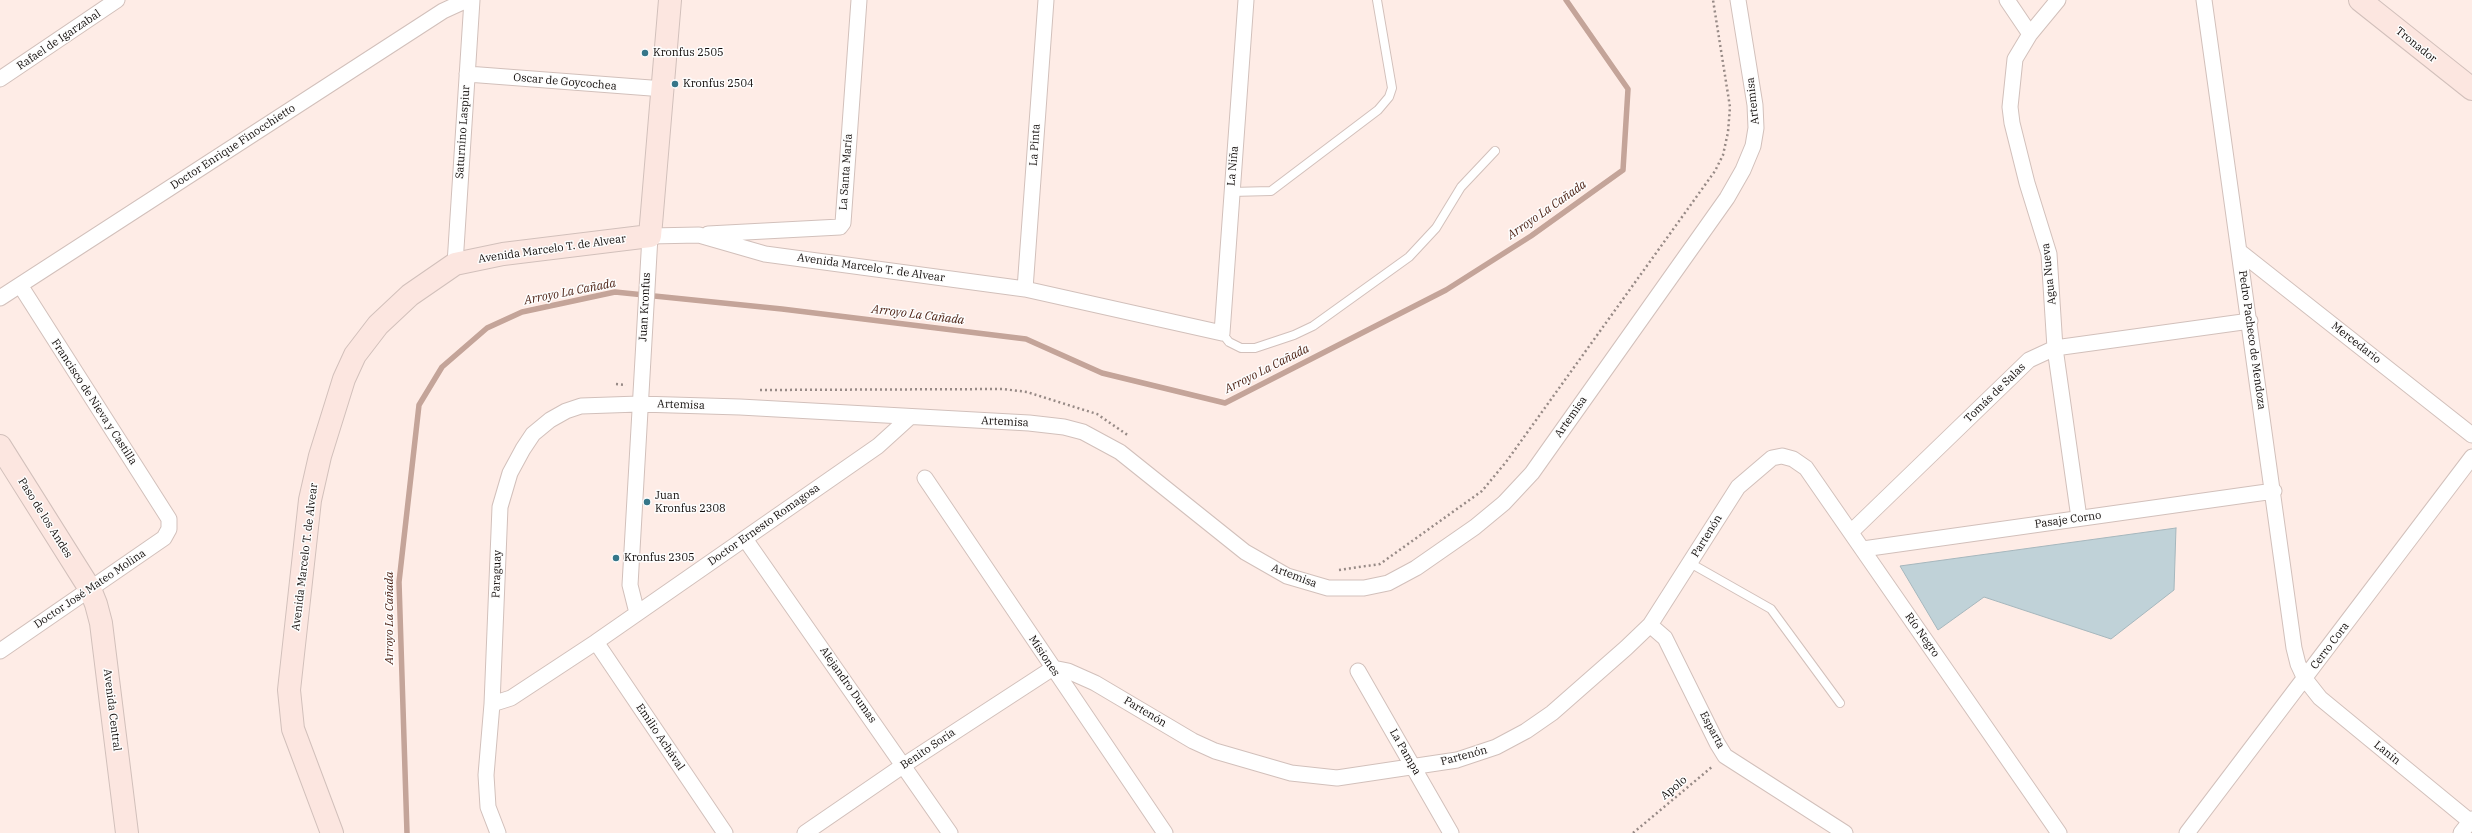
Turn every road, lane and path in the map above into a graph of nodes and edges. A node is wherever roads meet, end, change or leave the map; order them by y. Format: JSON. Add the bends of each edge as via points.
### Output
{"nodes":[{"id":1,"x":117,"y":0,"type":"edge"},
{"id":2,"x":467,"y":0,"type":"edge"},
{"id":3,"x":472,"y":0,"type":"edge"},
{"id":4,"x":670,"y":0,"type":"edge"},
{"id":5,"x":859,"y":0,"type":"edge"},
{"id":6,"x":1046,"y":0,"type":"edge"},
{"id":7,"x":1246,"y":0,"type":"edge"},
{"id":8,"x":1377,"y":0,"type":"edge"},
{"id":9,"x":1714,"y":0,"type":"edge"},
{"id":10,"x":1738,"y":0,"type":"edge"},
{"id":11,"x":2007,"y":0,"type":"edge"},
{"id":12,"x":2058,"y":0,"type":"edge"},
{"id":13,"x":2204,"y":0,"type":"edge"},
{"id":14,"x":2360,"y":0,"type":"edge"},
{"id":15,"x":2030,"y":34,"type":"junction"},
{"id":16,"x":467,"y":74,"type":"junction"},
{"id":17,"x":0,"y":79,"type":"edge"},
{"id":18,"x":2472,"y":89,"type":"edge"},
{"id":19,"x":664,"y":90,"type":"junction"},
{"id":20,"x":1495,"y":151,"type":"dead end"},
{"id":21,"x":1231,"y":192,"type":"junction"},
{"id":22,"x":699,"y":235,"type":"junction"},
{"id":23,"x":650,"y":236,"type":"junction"},
{"id":24,"x":2240,"y":252,"type":"junction"},
{"id":25,"x":455,"y":264,"type":"junction"},
{"id":26,"x":20,"y":285,"type":"junction"},
{"id":27,"x":1025,"y":289,"type":"junction"},
{"id":28,"x":0,"y":298,"type":"edge"},
{"id":29,"x":2250,"y":321,"type":"junction"},
{"id":30,"x":1222,"y":333,"type":"junction"},
{"id":31,"x":2055,"y":348,"type":"junction"},
{"id":32,"x":616,"y":384,"type":"dead end"},
{"id":33,"x":640,"y":386,"type":"junction"},
{"id":34,"x":757,"y":390,"type":"dead end"},
{"id":35,"x":639,"y":404,"type":"junction"},
{"id":36,"x":910,"y":417,"type":"junction"},
{"id":37,"x":2472,"y":435,"type":"edge"},
{"id":38,"x":1132,"y":439,"type":"dead end"},
{"id":39,"x":0,"y":446,"type":"edge"},
{"id":40,"x":2472,"y":457,"type":"edge"},
{"id":41,"x":1772,"y":458,"type":"joint"},
{"id":42,"x":925,"y":478,"type":"dead end"},
{"id":43,"x":2274,"y":491,"type":"junction"},
{"id":44,"x":2079,"y":518,"type":"junction"},
{"id":45,"x":169,"y":519,"type":"joint"},
{"id":46,"x":1851,"y":532,"type":"junction"},
{"id":47,"x":745,"y":539,"type":"junction"},
{"id":48,"x":1863,"y":549,"type":"junction"},
{"id":49,"x":1690,"y":563,"type":"junction"},
{"id":50,"x":1337,"y":570,"type":"dead end"},
{"id":51,"x":90,"y":589,"type":"junction"},
{"id":52,"x":637,"y":613,"type":"junction"},
{"id":53,"x":1650,"y":625,"type":"junction"},
{"id":54,"x":596,"y":642,"type":"junction"},
{"id":55,"x":0,"y":651,"type":"edge"},
{"id":56,"x":1052,"y":668,"type":"junction"},
{"id":57,"x":1358,"y":671,"type":"dead end"},
{"id":58,"x":2305,"y":679,"type":"junction"},
{"id":59,"x":1840,"y":703,"type":"dead end"},
{"id":60,"x":492,"y":704,"type":"junction"},
{"id":61,"x":1726,"y":756,"type":"junction"},
{"id":62,"x":904,"y":765,"type":"junction"},
{"id":63,"x":1414,"y":767,"type":"junction"},
{"id":64,"x":2469,"y":824,"type":"edge"},
{"id":65,"x":127,"y":833,"type":"edge"},
{"id":66,"x":332,"y":833,"type":"edge"},
{"id":67,"x":498,"y":833,"type":"edge"},
{"id":68,"x":725,"y":833,"type":"edge"},
{"id":69,"x":805,"y":833,"type":"edge"},
{"id":70,"x":950,"y":833,"type":"edge"},
{"id":71,"x":1165,"y":833,"type":"edge"},
{"id":72,"x":1451,"y":833,"type":"edge"},
{"id":73,"x":1633,"y":833,"type":"edge"},
{"id":74,"x":1845,"y":833,"type":"edge"},
{"id":75,"x":2059,"y":833,"type":"edge"},
{"id":76,"x":2187,"y":833,"type":"edge"}],
"edges":[{"from":1,"to":17,"type":"street","name":"Rafael de Igarzabal"},
{"from":2,"to":26,"type":"street","name":"Doctor Enrique Finocchietto","via":[[443,11]]},
{"from":3,"to":16,"type":"street","name":"Saturnino Laspiur"},
{"from":4,"to":19,"type":"main road","name":"Juan Kronfus"},
{"from":5,"to":22,"type":"street","name":"La Santa María","via":[[843,223],[840,227]]},
{"from":6,"to":27,"type":"street","name":"La Pinta"},
{"from":7,"to":21,"type":"street","name":"La Niña"},
{"from":8,"to":21,"type":"lane","via":[[1392,88],[1389,97],[1378,110],[1271,191]]},
{"from":9,"to":50,"type":"path","via":[[1730,107],[1723,155],[1715,171],[1506,462],[1482,491],[1380,564]]},
{"from":10,"to":36,"type":"street","name":"Artemisa","via":[[1755,105],[1756,128],[1753,146],[1744,170],[1532,473],[1504,503],[1475,527],[1388,584],[1364,588],[1328,588],[1306,583],[1269,566],[1245,552],[1120,452],[1083,432],[1029,423]]},
{"from":11,"to":15,"type":"street"},
{"from":12,"to":15,"type":"street","name":"Agua Nueva"},
{"from":13,"to":24,"type":"street","name":"Pedro Pacheco de Mendoza"},
{"from":14,"to":18,"type":"main road","name":"Tronador"},
{"from":15,"to":31,"type":"street","name":"Agua Nueva","via":[[2015,59],[2010,106],[2025,175],[2049,254]]},
{"from":16,"to":19,"type":"street","name":"Oscar de Goycochea"},
{"from":16,"to":25,"type":"street","name":"Saturnino Laspiur"},
{"from":19,"to":23,"type":"main road","name":"Juan Kronfus"},
{"from":20,"to":30,"type":"lane","via":[[1461,187],[1436,228],[1409,257],[1313,326],[1255,348],[1242,348],[1229,342]]},
{"from":21,"to":30,"type":"street","name":"La Niña"},
{"from":22,"to":23,"type":"street","name":"Avenida Marcelo T. de Alvear"},
{"from":22,"to":27,"type":"street","name":"Avenida Marcelo T. de Alvear","via":[[765,254]]},
{"from":23,"to":25,"type":"main road","name":"Avenida Marcelo T. de Alvear","via":[[503,254]]},
{"from":23,"to":33,"type":"street","name":"Juan Kronfus"},
{"from":24,"to":29,"type":"street","name":"Pedro Pacheco de Mendoza"},
{"from":24,"to":37,"type":"street","name":"Mercedario"},
{"from":25,"to":66,"type":"main road","name":"Avenida Marcelo T. de Alvear","via":[[410,295],[378,325],[356,355],[344,379],[334,410],[310,500],[289,690],[290,710],[293,729]]},
{"from":26,"to":28,"type":"street","name":"Doctor Enrique Finocchietto"},
{"from":26,"to":45,"type":"street","name":"Francisco de Nieva y Castilla"},
{"from":27,"to":30,"type":"street","name":"Avenida Marcelo T. de Alvear"},
{"from":29,"to":31,"type":"street","name":"Tomás de Salas"},
{"from":29,"to":43,"type":"street","name":"Pedro Pacheco de Mendoza"},
{"from":31,"to":44,"type":"street","name":"Agua Nueva"},
{"from":31,"to":46,"type":"street","name":"Tomás de Salas","via":[[2029,360]]},
{"from":32,"to":33,"type":"path"},
{"from":33,"to":35,"type":"street","name":"Juan Kronfus"},
{"from":34,"to":38,"type":"path","via":[[1003,389],[1026,392],[1097,414]]},
{"from":35,"to":36,"type":"street","name":"Artemisa"},
{"from":35,"to":52,"type":"street","name":"Juan Kronfus","via":[[630,585]]},
{"from":35,"to":60,"type":"street","name":"Paraguay","via":[[581,406],[566,411],[533,434],[510,473],[500,508]]},
{"from":36,"to":47,"type":"street","name":"Doctor Ernesto Romagosa","via":[[878,446]]},
{"from":39,"to":51,"type":"main road","name":"Paso de los Andes"},
{"from":40,"to":58,"type":"street","name":"Cerro Cora"},
{"from":41,"to":46,"type":"street","name":"Río Negro","via":[[1782,456],[1793,459],[1806,468]]},
{"from":41,"to":49,"type":"street","name":"Partenón","via":[[1738,487]]},
{"from":42,"to":56,"type":"street","name":"Misiones"},
{"from":43,"to":44,"type":"street","name":"Pasaje Corno"},
{"from":43,"to":58,"type":"street","name":"Pedro Pacheco de Mendoza","via":[[2294,648]]},
{"from":44,"to":48,"type":"street","name":"Pasaje Corno"},
{"from":45,"to":51,"type":"street","name":"Doctor José Mateo Molina","via":[[169,529],[164,538]]},
{"from":46,"to":48,"type":"street","name":"Río Negro"},
{"from":47,"to":52,"type":"street","name":"Doctor Ernesto Romagosa"},
{"from":47,"to":62,"type":"street","name":"Alejandro Dumas"},
{"from":48,"to":75,"type":"street","name":"Río Negro"},
{"from":49,"to":53,"type":"street","name":"Partenón"},
{"from":49,"to":59,"type":"lane","via":[[1776,614]]},
{"from":51,"to":55,"type":"street","name":"Doctor José Mateo Molina"},
{"from":51,"to":65,"type":"main road","name":"Avenida Central","via":[[101,623]]},
{"from":52,"to":54,"type":"street","name":"Doctor Ernesto Romagosa"},
{"from":53,"to":61,"type":"street","name":"Esparta","via":[[1665,638],[1717,743]]},
{"from":53,"to":63,"type":"street","name":"Partenón","via":[[1552,713],[1526,731],[1496,747],[1457,760]]},
{"from":54,"to":60,"type":"street","name":"Doctor Ernesto Romagosa","via":[[511,698]]},
{"from":54,"to":68,"type":"street","name":"Emilio Achával"},
{"from":56,"to":62,"type":"street","name":"Benito Soria"},
{"from":56,"to":63,"type":"street","name":"Partenón","via":[[1096,682],[1193,741],[1215,751],[1291,774],[1338,778]]},
{"from":56,"to":71,"type":"street","name":"Misiones"},
{"from":57,"to":63,"type":"street","name":"La Pampa"},
{"from":58,"to":64,"type":"street","name":"Lanín","via":[[2320,698]]},
{"from":58,"to":76,"type":"street","name":"Cerro Cora"},
{"from":60,"to":67,"type":"street","name":"Paraguay","via":[[486,775],[488,807]]},
{"from":61,"to":73,"type":"path","name":"Apolo"},
{"from":61,"to":74,"type":"street","name":"Esparta"},
{"from":62,"to":69,"type":"street","name":"Benito Soria"},
{"from":62,"to":70,"type":"street","name":"Alejandro Dumas"},
{"from":63,"to":72,"type":"street","name":"La Pampa"}]}
